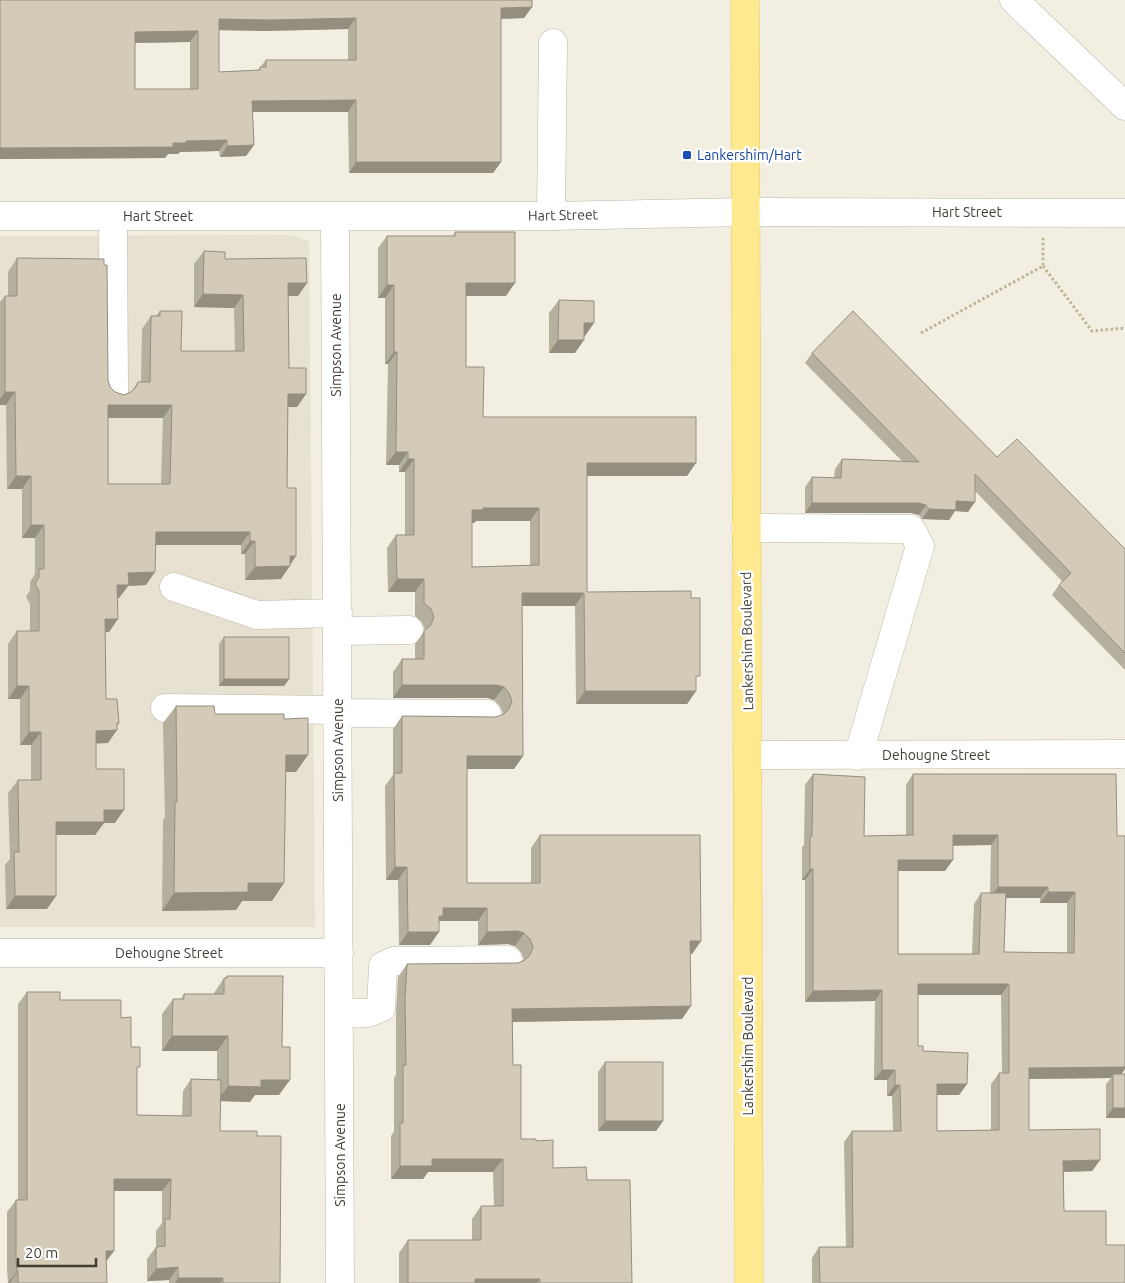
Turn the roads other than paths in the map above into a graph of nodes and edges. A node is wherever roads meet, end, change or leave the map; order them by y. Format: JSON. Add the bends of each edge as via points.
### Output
{"nodes":[{"id":1,"x":745,"y":0,"type":"edge"},
{"id":2,"x":1014,"y":0,"type":"edge"},
{"id":3,"x":553,"y":43,"type":"dead end"},
{"id":4,"x":1125,"y":106,"type":"edge"},
{"id":5,"x":746,"y":212,"type":"junction"},
{"id":6,"x":1125,"y":213,"type":"edge"},
{"id":7,"x":0,"y":216,"type":"edge"},
{"id":8,"x":113,"y":216,"type":"junction"},
{"id":9,"x":336,"y":216,"type":"junction"},
{"id":10,"x":551,"y":216,"type":"junction"},
{"id":11,"x":114,"y":392,"type":"edge"},
{"id":12,"x":746,"y":528,"type":"junction"},
{"id":13,"x":174,"y":587,"type":"dead end"},
{"id":14,"x":338,"y":622,"type":"junction"},
{"id":15,"x":409,"y":630,"type":"dead end"},
{"id":16,"x":165,"y":708,"type":"dead end"},
{"id":17,"x":338,"y":712,"type":"junction"},
{"id":18,"x":487,"y":714,"type":"dead end"},
{"id":19,"x":1125,"y":754,"type":"edge"},
{"id":20,"x":748,"y":755,"type":"junction"},
{"id":21,"x":858,"y":756,"type":"junction"},
{"id":22,"x":0,"y":953,"type":"edge"},
{"id":23,"x":339,"y":953,"type":"junction"},
{"id":24,"x":508,"y":960,"type":"dead end"},
{"id":25,"x":339,"y":1013,"type":"junction"},
{"id":26,"x":340,"y":1283,"type":"edge"},
{"id":27,"x":749,"y":1283,"type":"edge"}],
"edges":[{"from":1,"to":5,"type":"main road","name":"Lankershim Boulevard"},
{"from":2,"to":4,"type":"street"},
{"from":3,"to":10,"type":"street"},
{"from":5,"to":6,"type":"street","name":"Hart Street"},
{"from":5,"to":10,"type":"street","name":"Hart Street"},
{"from":5,"to":12,"type":"main road","name":"Lankershim Boulevard"},
{"from":7,"to":8,"type":"street","name":"Hart Street"},
{"from":8,"to":9,"type":"street","name":"Hart Street"},
{"from":8,"to":11,"type":"street"},
{"from":9,"to":10,"type":"street","name":"Hart Street"},
{"from":9,"to":14,"type":"street","name":"Simpson Avenue"},
{"from":12,"to":20,"type":"main road","name":"Lankershim Boulevard"},
{"from":12,"to":21,"type":"street","via":[[910,529],[920,546]]},
{"from":13,"to":14,"type":"street","via":[[258,615]]},
{"from":14,"to":15,"type":"street"},
{"from":14,"to":17,"type":"street","name":"Simpson Avenue"},
{"from":16,"to":17,"type":"street"},
{"from":17,"to":18,"type":"street"},
{"from":17,"to":23,"type":"street","name":"Simpson Avenue"},
{"from":19,"to":21,"type":"street","name":"Dehougne Street"},
{"from":20,"to":21,"type":"street","name":"Dehougne Street"},
{"from":20,"to":27,"type":"main road","name":"Lankershim Boulevard"},
{"from":22,"to":23,"type":"street","name":"Dehougne Street"},
{"from":23,"to":25,"type":"street","name":"Simpson Avenue"},
{"from":24,"to":25,"type":"street","via":[[393,961],[383,966],[381,1008],[368,1013]]},
{"from":25,"to":26,"type":"street","name":"Simpson Avenue"}]}
